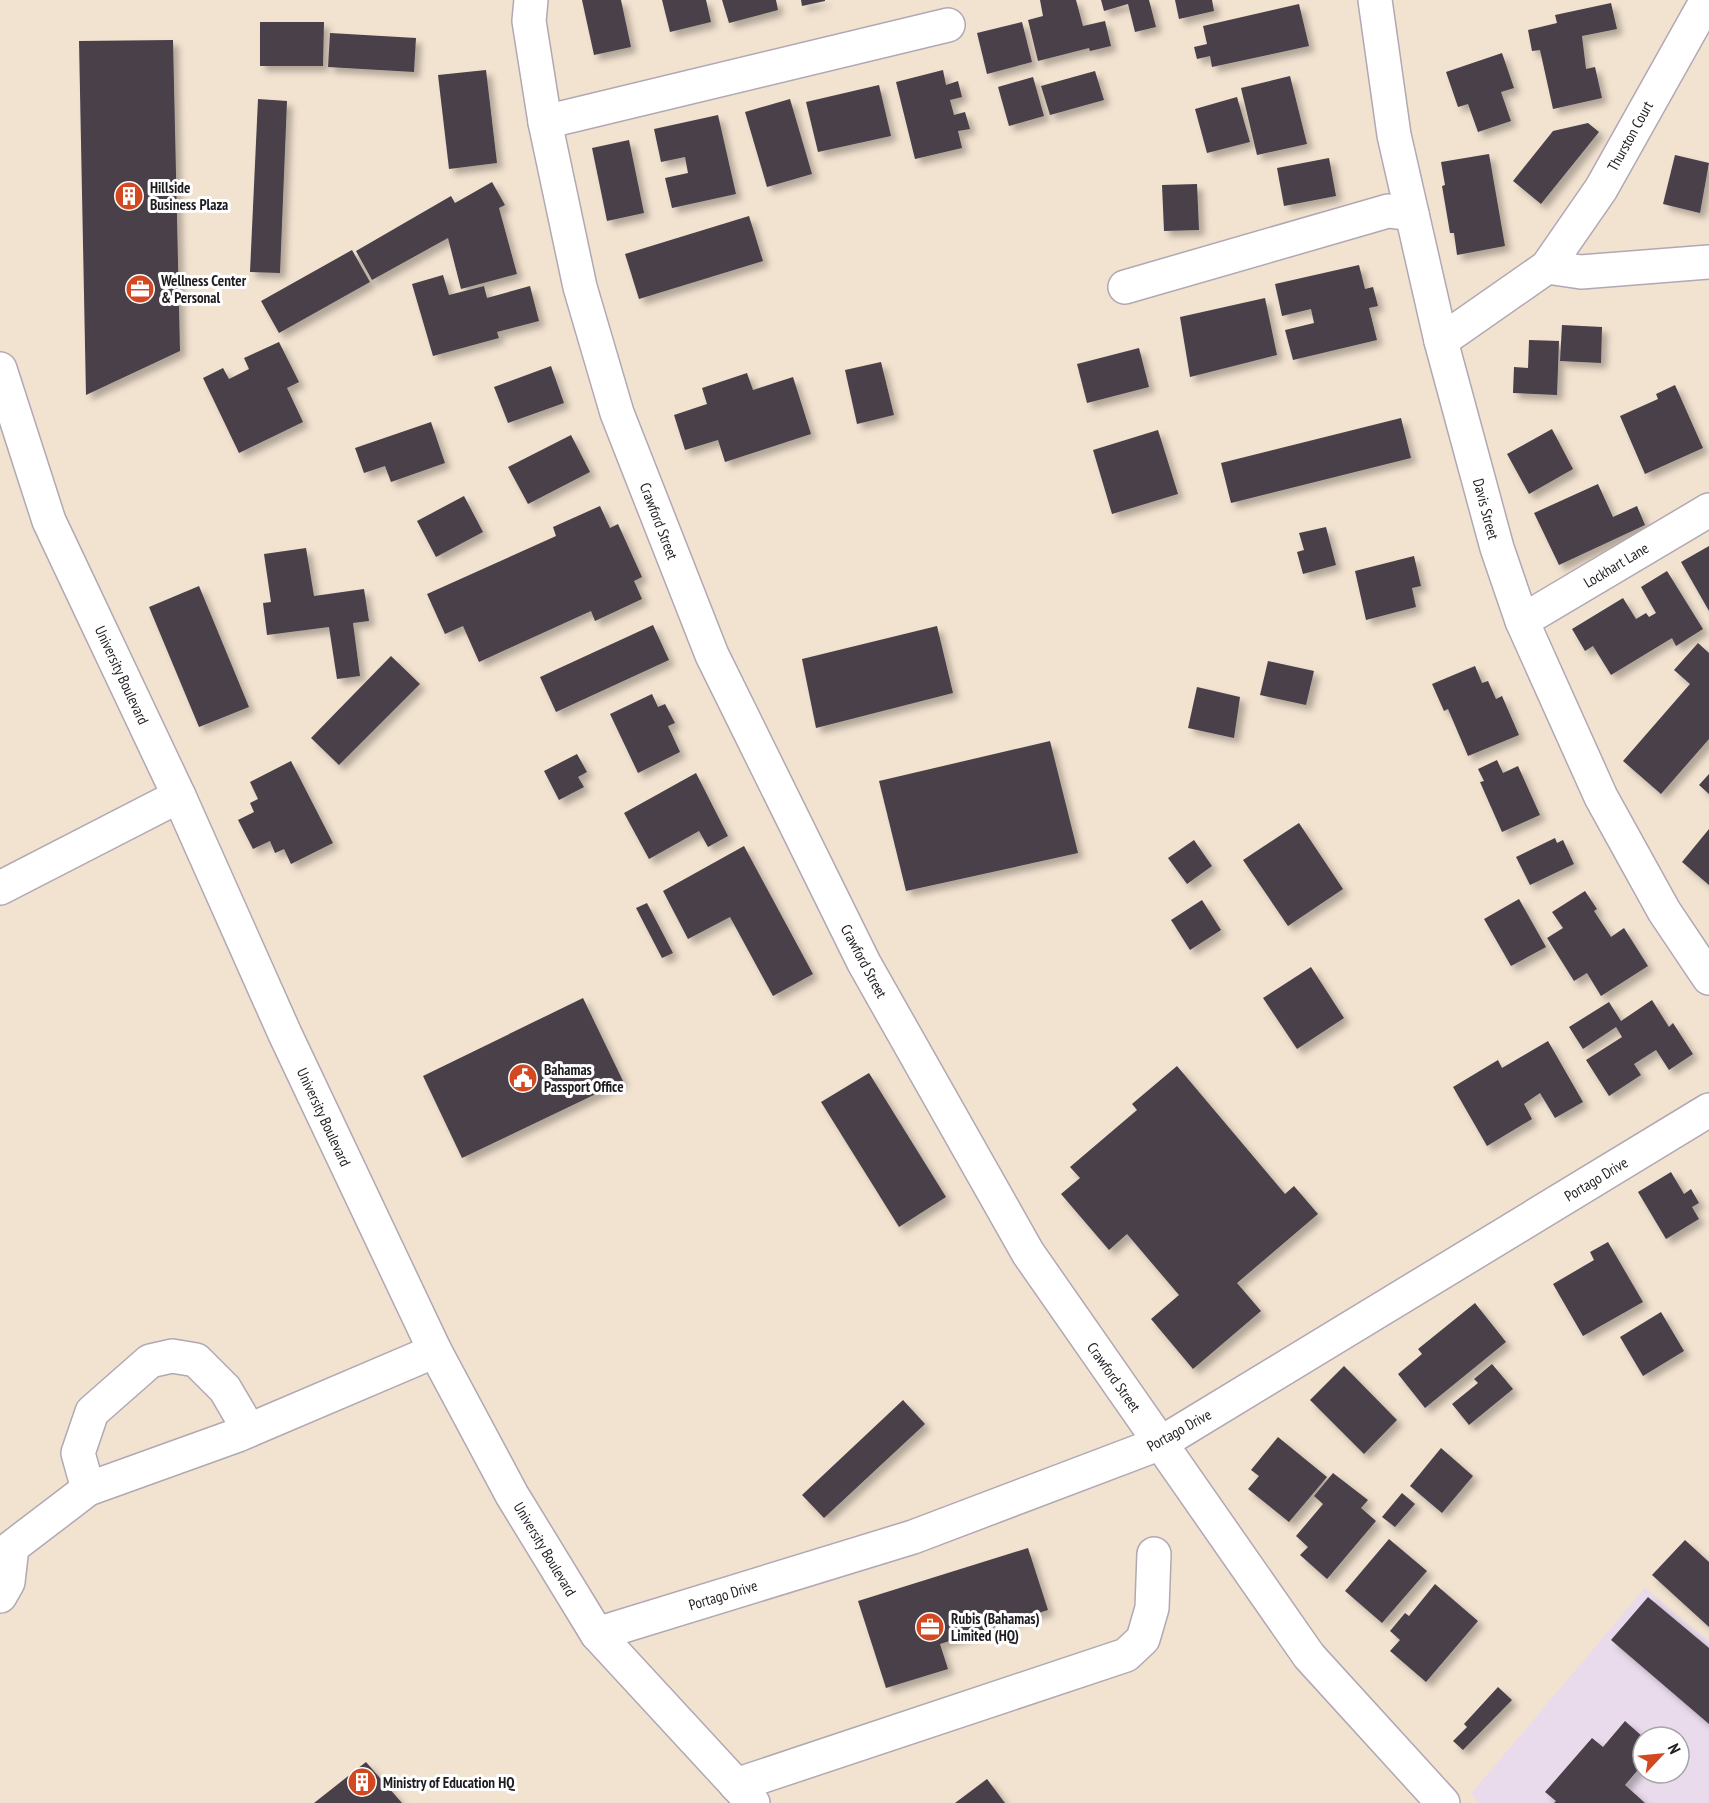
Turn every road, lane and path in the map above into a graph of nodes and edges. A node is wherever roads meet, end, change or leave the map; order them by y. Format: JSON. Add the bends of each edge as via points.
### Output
{"nodes":[{"id":1,"x":531,"y":0,"type":"edge"},
{"id":2,"x":1375,"y":0,"type":"edge"},
{"id":3,"x":1707,"y":0,"type":"edge"},
{"id":4,"x":948,"y":25,"type":"dead end"},
{"id":5,"x":545,"y":122,"type":"junction"},
{"id":6,"x":1412,"y":214,"type":"junction"},
{"id":7,"x":1709,"y":262,"type":"edge"},
{"id":8,"x":1547,"y":267,"type":"junction"},
{"id":9,"x":1125,"y":287,"type":"dead end"},
{"id":10,"x":1441,"y":341,"type":"junction"},
{"id":11,"x":0,"y":369,"type":"edge"},
{"id":12,"x":1709,"y":510,"type":"edge"},
{"id":13,"x":1522,"y":621,"type":"junction"},
{"id":14,"x":179,"y":796,"type":"junction"},
{"id":15,"x":0,"y":888,"type":"edge"},
{"id":16,"x":1709,"y":978,"type":"edge"},
{"id":17,"x":1709,"y":1110,"type":"edge"},
{"id":18,"x":435,"y":1351,"type":"junction"},
{"id":19,"x":249,"y":1430,"type":"junction"},
{"id":20,"x":1161,"y":1443,"type":"junction"},
{"id":21,"x":88,"y":1489,"type":"junction"},
{"id":22,"x":6,"y":1545,"type":"edge"},
{"id":23,"x":1154,"y":1554,"type":"dead end"},
{"id":24,"x":0,"y":1596,"type":"edge"},
{"id":25,"x":597,"y":1634,"type":"junction"},
{"id":26,"x":745,"y":1794,"type":"edge"},
{"id":27,"x":1443,"y":1803,"type":"edge"}],
"edges":[{"from":1,"to":5,"type":"street","name":"Crawford Street","via":[[530,21]]},
{"from":2,"to":6,"type":"street","name":"Davis Street","via":[[1394,135]]},
{"from":3,"to":8,"type":"street","name":"Thurston Court","via":[[1600,189]]},
{"from":4,"to":5,"type":"street"},
{"from":5,"to":20,"type":"street","name":"Crawford Street","via":[[580,287],[617,413],[712,655],[864,963],[1028,1253]]},
{"from":6,"to":9,"type":"street","via":[[1388,211]]},
{"from":6,"to":10,"type":"street","name":"Davis Street"},
{"from":7,"to":8,"type":"street","via":[[1581,272]]},
{"from":8,"to":10,"type":"street","name":"Thurston Court"},
{"from":10,"to":13,"type":"street","name":"Davis Street","via":[[1497,548]]},
{"from":11,"to":14,"type":"street","name":"University Boulevard","via":[[50,522]]},
{"from":12,"to":13,"type":"street","name":"Lockhart Lane"},
{"from":13,"to":16,"type":"street","name":"Davis Street","via":[[1601,797],[1664,911]]},
{"from":14,"to":15,"type":"street"},
{"from":14,"to":18,"type":"street","name":"University Boulevard","via":[[285,1034]]},
{"from":17,"to":20,"type":"street","name":"Portago Drive"},
{"from":18,"to":19,"type":"street"},
{"from":18,"to":25,"type":"street","name":"University Boulevard","via":[[512,1495]]},
{"from":19,"to":21,"type":"street"},
{"from":19,"to":21,"type":"street","via":[[225,1389],[196,1360],[172,1356],[150,1361],[92,1412],[78,1453]]},
{"from":20,"to":25,"type":"street","name":"Portago Drive","via":[[913,1537]]},
{"from":20,"to":27,"type":"street","name":"Crawford Street","via":[[1309,1656]]},
{"from":21,"to":22,"type":"street"},
{"from":22,"to":24,"type":"street","via":[[8,1582]]},
{"from":23,"to":26,"type":"street","via":[[1152,1608],[1143,1639],[1126,1655]]},
{"from":25,"to":26,"type":"street","name":"University Boulevard"}]}
